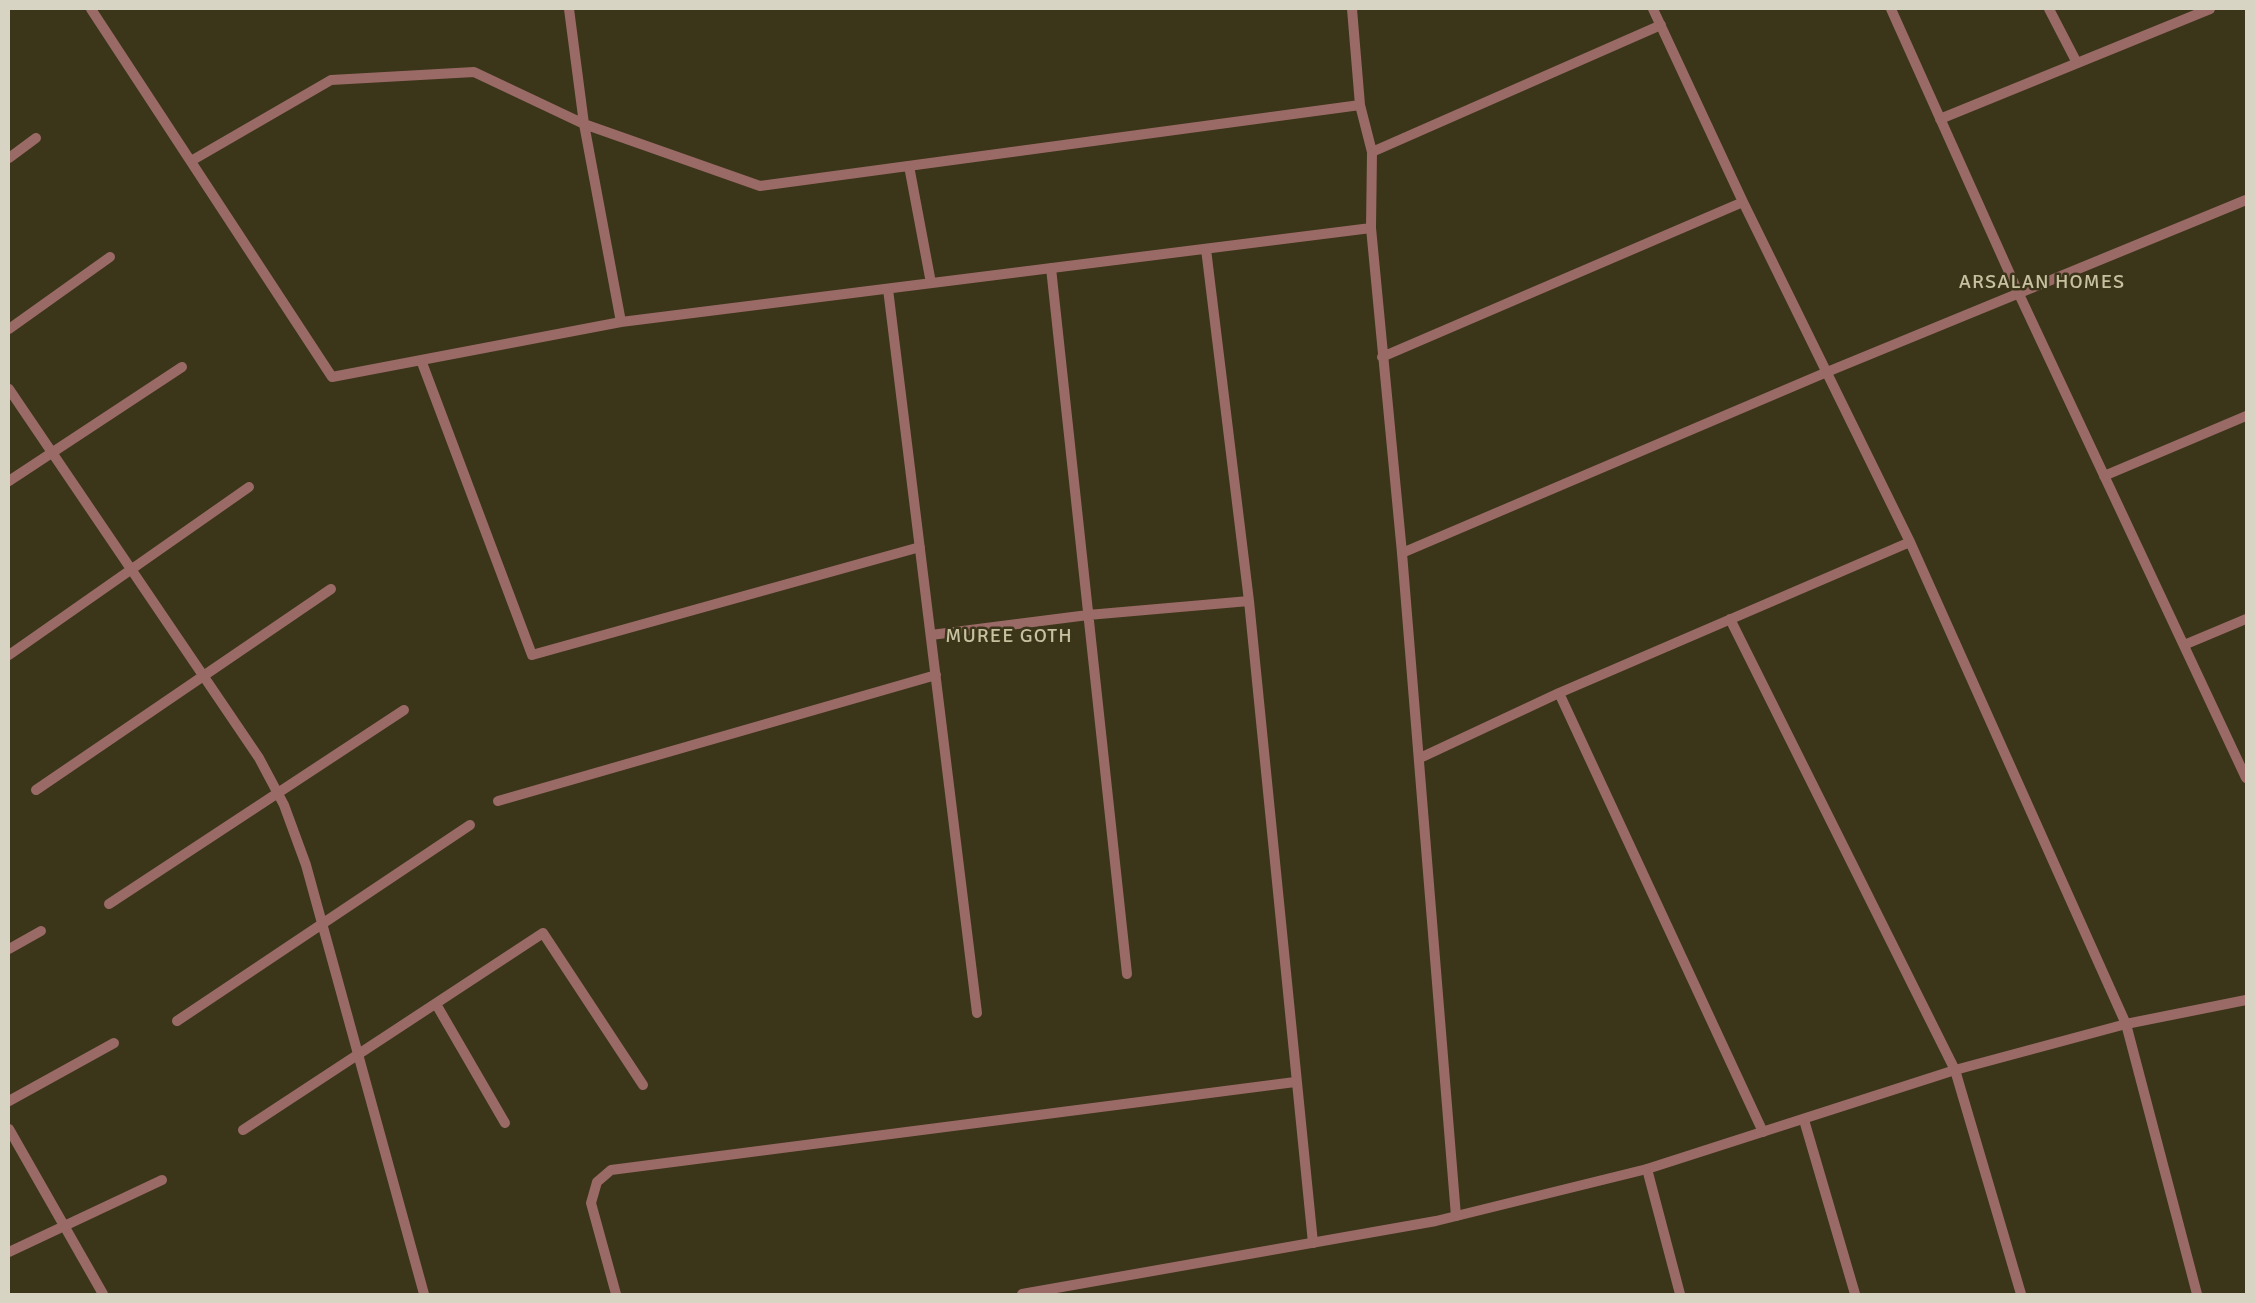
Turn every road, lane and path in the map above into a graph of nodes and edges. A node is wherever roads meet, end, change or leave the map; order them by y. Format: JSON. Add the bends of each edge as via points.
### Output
{"nodes":[{"id":1,"x":91,"y":9,"type":"edge"},
{"id":2,"x":569,"y":9,"type":"edge"},
{"id":3,"x":1352,"y":9,"type":"edge"},
{"id":4,"x":1653,"y":9,"type":"edge"},
{"id":5,"x":1891,"y":9,"type":"edge"},
{"id":6,"x":2050,"y":9,"type":"edge"},
{"id":7,"x":2210,"y":9,"type":"edge"},
{"id":8,"x":1661,"y":25,"type":"junction"},
{"id":9,"x":2077,"y":63,"type":"junction"},
{"id":10,"x":1360,"y":105,"type":"junction"},
{"id":11,"x":1940,"y":119,"type":"junction"},
{"id":12,"x":584,"y":124,"type":"junction"},
{"id":13,"x":36,"y":138,"type":"dead end"},
{"id":14,"x":1372,"y":152,"type":"junction"},
{"id":15,"x":9,"y":158,"type":"edge"},
{"id":16,"x":191,"y":161,"type":"junction"},
{"id":17,"x":909,"y":166,"type":"junction"},
{"id":18,"x":2246,"y":200,"type":"edge"},
{"id":19,"x":1743,"y":202,"type":"junction"},
{"id":20,"x":1371,"y":228,"type":"junction"},
{"id":21,"x":1206,"y":249,"type":"junction"},
{"id":22,"x":110,"y":257,"type":"dead end"},
{"id":23,"x":1051,"y":268,"type":"junction"},
{"id":24,"x":931,"y":283,"type":"junction"},
{"id":25,"x":888,"y":289,"type":"junction"},
{"id":26,"x":2018,"y":292,"type":"junction"},
{"id":27,"x":621,"y":322,"type":"junction"},
{"id":28,"x":9,"y":329,"type":"edge"},
{"id":29,"x":1382,"y":357,"type":"junction"},
{"id":30,"x":421,"y":360,"type":"junction"},
{"id":31,"x":182,"y":367,"type":"dead end"},
{"id":32,"x":1827,"y":372,"type":"junction"},
{"id":33,"x":9,"y":389,"type":"edge"},
{"id":34,"x":2246,"y":416,"type":"edge"},
{"id":35,"x":52,"y":452,"type":"junction"},
{"id":36,"x":2104,"y":476,"type":"junction"},
{"id":37,"x":9,"y":481,"type":"edge"},
{"id":38,"x":249,"y":486,"type":"dead end"},
{"id":39,"x":1910,"y":542,"type":"junction"},
{"id":40,"x":920,"y":547,"type":"junction"},
{"id":41,"x":1402,"y":553,"type":"junction"},
{"id":42,"x":131,"y":569,"type":"junction"},
{"id":43,"x":331,"y":589,"type":"dead end"},
{"id":44,"x":1248,"y":601,"type":"junction"},
{"id":45,"x":1088,"y":615,"type":"junction"},
{"id":46,"x":1730,"y":619,"type":"junction"},
{"id":47,"x":2246,"y":619,"type":"edge"},
{"id":48,"x":931,"y":635,"type":"junction"},
{"id":49,"x":2184,"y":645,"type":"junction"},
{"id":50,"x":9,"y":654,"type":"edge"},
{"id":51,"x":936,"y":675,"type":"junction"},
{"id":52,"x":203,"y":676,"type":"junction"},
{"id":53,"x":1559,"y":693,"type":"junction"},
{"id":54,"x":404,"y":710,"type":"dead end"},
{"id":55,"x":1420,"y":758,"type":"junction"},
{"id":56,"x":2246,"y":778,"type":"edge"},
{"id":57,"x":36,"y":790,"type":"dead end"},
{"id":58,"x":278,"y":794,"type":"junction"},
{"id":59,"x":498,"y":801,"type":"dead end"},
{"id":60,"x":470,"y":824,"type":"dead end"},
{"id":61,"x":109,"y":904,"type":"dead end"},
{"id":62,"x":322,"y":924,"type":"junction"},
{"id":63,"x":41,"y":931,"type":"dead end"},
{"id":64,"x":9,"y":949,"type":"edge"},
{"id":65,"x":1127,"y":974,"type":"dead end"},
{"id":66,"x":2246,"y":1000,"type":"edge"},
{"id":67,"x":436,"y":1004,"type":"junction"},
{"id":68,"x":978,"y":1013,"type":"dead end"},
{"id":69,"x":177,"y":1021,"type":"dead end"},
{"id":70,"x":2126,"y":1024,"type":"junction"},
{"id":71,"x":114,"y":1044,"type":"dead end"},
{"id":72,"x":358,"y":1055,"type":"junction"},
{"id":73,"x":1955,"y":1070,"type":"junction"},
{"id":74,"x":1296,"y":1082,"type":"junction"},
{"id":75,"x":644,"y":1085,"type":"dead end"},
{"id":76,"x":9,"y":1101,"type":"edge"},
{"id":77,"x":1804,"y":1120,"type":"junction"},
{"id":78,"x":505,"y":1123,"type":"dead end"},
{"id":79,"x":9,"y":1129,"type":"edge"},
{"id":80,"x":243,"y":1130,"type":"dead end"},
{"id":81,"x":1764,"y":1132,"type":"junction"},
{"id":82,"x":1647,"y":1169,"type":"junction"},
{"id":83,"x":162,"y":1180,"type":"dead end"},
{"id":84,"x":1456,"y":1216,"type":"junction"},
{"id":85,"x":64,"y":1226,"type":"junction"},
{"id":86,"x":1313,"y":1243,"type":"junction"},
{"id":87,"x":9,"y":1252,"type":"edge"},
{"id":88,"x":103,"y":1294,"type":"edge"},
{"id":89,"x":424,"y":1294,"type":"edge"},
{"id":90,"x":616,"y":1294,"type":"edge"},
{"id":91,"x":1022,"y":1294,"type":"edge"},
{"id":92,"x":1680,"y":1294,"type":"edge"},
{"id":93,"x":1855,"y":1294,"type":"edge"},
{"id":94,"x":2021,"y":1294,"type":"edge"},
{"id":95,"x":2197,"y":1294,"type":"edge"}],
"edges":[{"from":1,"to":16,"type":"street"},
{"from":2,"to":12,"type":"street"},
{"from":3,"to":10,"type":"street"},
{"from":4,"to":8,"type":"street"},
{"from":5,"to":11,"type":"street"},
{"from":6,"to":9,"type":"street"},
{"from":7,"to":9,"type":"street"},
{"from":8,"to":14,"type":"street"},
{"from":8,"to":19,"type":"street"},
{"from":9,"to":11,"type":"street"},
{"from":10,"to":14,"type":"street"},
{"from":10,"to":17,"type":"street"},
{"from":11,"to":26,"type":"street"},
{"from":12,"to":16,"type":"street","via":[[474,72],[331,80]]},
{"from":12,"to":17,"type":"street","via":[[760,186]]},
{"from":12,"to":27,"type":"street"},
{"from":13,"to":15,"type":"street"},
{"from":14,"to":20,"type":"street"},
{"from":16,"to":30,"type":"street","via":[[332,377]]},
{"from":17,"to":24,"type":"street"},
{"from":18,"to":26,"type":"street"},
{"from":19,"to":29,"type":"street"},
{"from":19,"to":32,"type":"street"},
{"from":20,"to":21,"type":"street"},
{"from":20,"to":29,"type":"street"},
{"from":21,"to":23,"type":"street"},
{"from":21,"to":44,"type":"street"},
{"from":22,"to":28,"type":"street"},
{"from":23,"to":24,"type":"street"},
{"from":23,"to":45,"type":"street"},
{"from":24,"to":25,"type":"street"},
{"from":25,"to":27,"type":"street"},
{"from":25,"to":40,"type":"street"},
{"from":26,"to":32,"type":"street"},
{"from":26,"to":36,"type":"street"},
{"from":27,"to":30,"type":"street"},
{"from":29,"to":41,"type":"street"},
{"from":30,"to":40,"type":"street","via":[[532,655]]},
{"from":31,"to":35,"type":"street"},
{"from":32,"to":39,"type":"street"},
{"from":32,"to":41,"type":"street"},
{"from":33,"to":35,"type":"street"},
{"from":34,"to":36,"type":"street"},
{"from":35,"to":37,"type":"street"},
{"from":35,"to":42,"type":"street"},
{"from":36,"to":49,"type":"street"},
{"from":38,"to":42,"type":"street"},
{"from":39,"to":46,"type":"street"},
{"from":39,"to":70,"type":"street"},
{"from":40,"to":48,"type":"street"},
{"from":41,"to":55,"type":"street"},
{"from":42,"to":50,"type":"street"},
{"from":42,"to":52,"type":"street"},
{"from":43,"to":52,"type":"street"},
{"from":44,"to":45,"type":"street"},
{"from":44,"to":74,"type":"street"},
{"from":45,"to":48,"type":"street"},
{"from":45,"to":65,"type":"street"},
{"from":46,"to":53,"type":"street"},
{"from":46,"to":73,"type":"street"},
{"from":47,"to":49,"type":"street"},
{"from":48,"to":51,"type":"street"},
{"from":49,"to":56,"type":"street"},
{"from":51,"to":59,"type":"street"},
{"from":51,"to":68,"type":"street"},
{"from":52,"to":57,"type":"street"},
{"from":52,"to":58,"type":"street","via":[[259,758]]},
{"from":53,"to":55,"type":"street"},
{"from":53,"to":81,"type":"street"},
{"from":54,"to":58,"type":"street"},
{"from":55,"to":84,"type":"street"},
{"from":58,"to":61,"type":"street"},
{"from":58,"to":62,"type":"street","via":[[306,865]]},
{"from":60,"to":62,"type":"street"},
{"from":62,"to":69,"type":"street"},
{"from":62,"to":72,"type":"street"},
{"from":63,"to":64,"type":"street"},
{"from":66,"to":70,"type":"street"},
{"from":67,"to":72,"type":"street"},
{"from":67,"to":75,"type":"street","via":[[543,933]]},
{"from":67,"to":78,"type":"street"},
{"from":70,"to":73,"type":"street"},
{"from":70,"to":95,"type":"street"},
{"from":71,"to":76,"type":"street"},
{"from":72,"to":80,"type":"street"},
{"from":72,"to":89,"type":"street"},
{"from":73,"to":77,"type":"street"},
{"from":73,"to":94,"type":"street"},
{"from":74,"to":86,"type":"street"},
{"from":74,"to":90,"type":"street","via":[[611,1170],[597,1182],[591,1203]]},
{"from":77,"to":81,"type":"street"},
{"from":77,"to":93,"type":"street"},
{"from":79,"to":85,"type":"street"},
{"from":81,"to":82,"type":"street"},
{"from":82,"to":84,"type":"street"},
{"from":82,"to":92,"type":"street"},
{"from":83,"to":85,"type":"street"},
{"from":84,"to":86,"type":"street"},
{"from":85,"to":87,"type":"street"},
{"from":85,"to":88,"type":"street"},
{"from":86,"to":91,"type":"street"}]}
